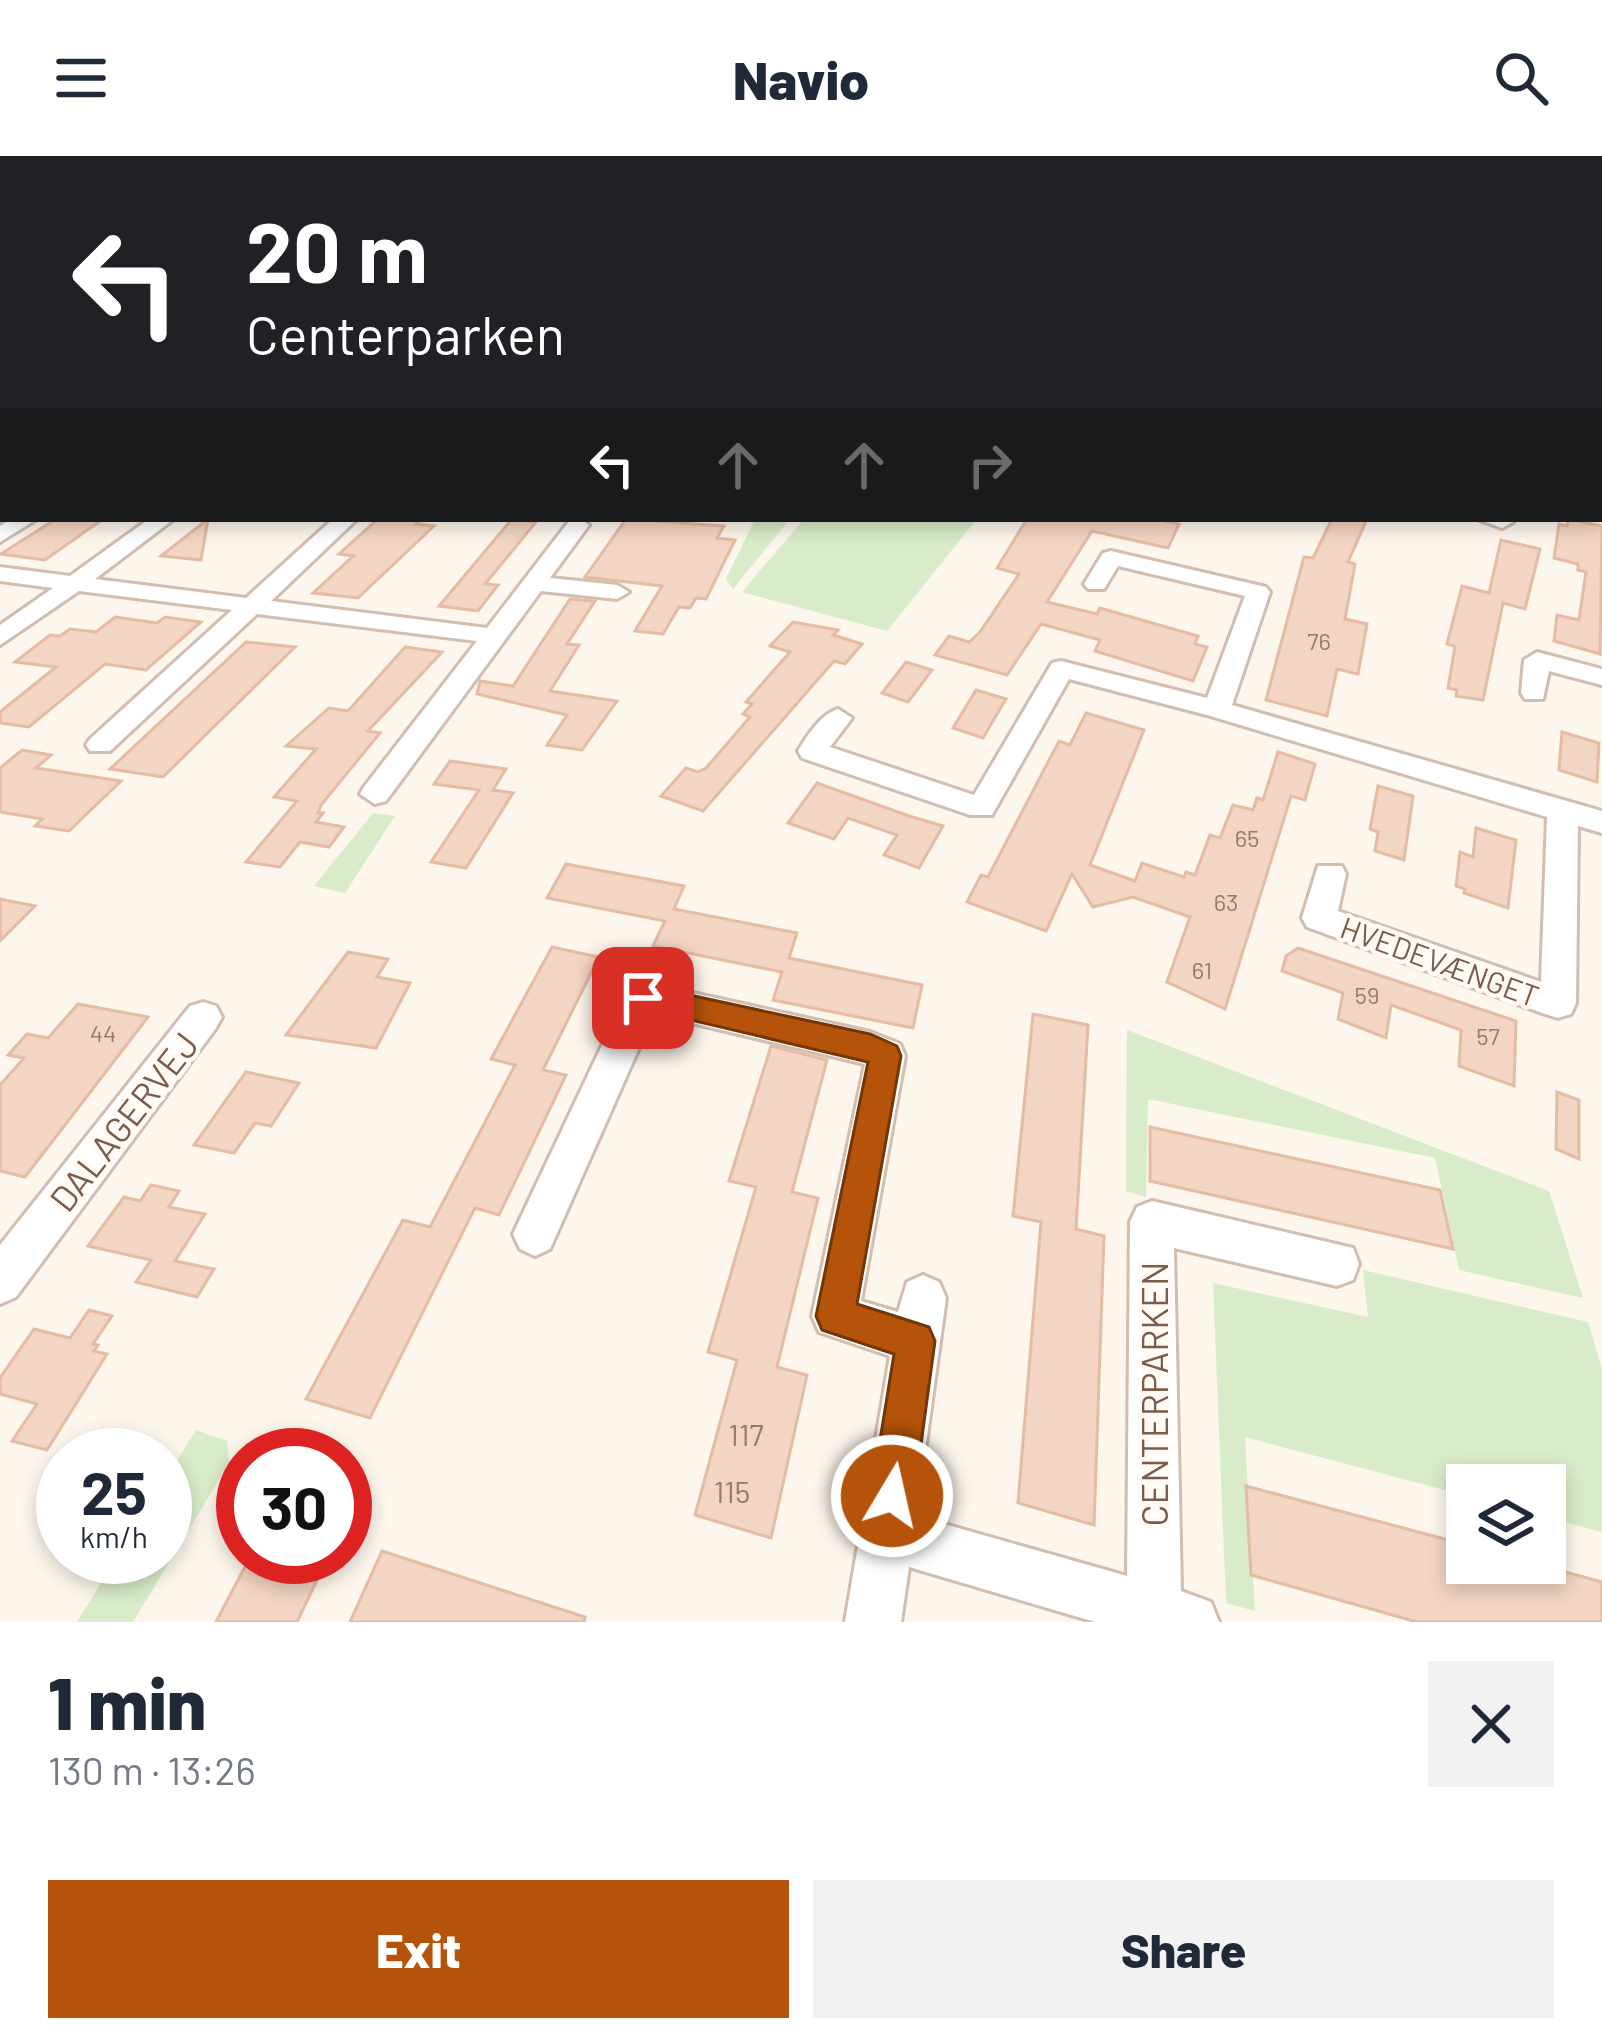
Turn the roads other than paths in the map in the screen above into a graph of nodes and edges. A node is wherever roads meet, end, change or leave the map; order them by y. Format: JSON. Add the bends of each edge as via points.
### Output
{"nodes":[{"id":1,"x":159,"y":522,"type":"edge"},
{"id":2,"x":343,"y":522,"type":"edge"},
{"id":3,"x":578,"y":525,"type":"dead end"},
{"id":4,"x":0,"y":574,"type":"edge"},
{"id":5,"x":535,"y":583,"type":"junction"},
{"id":6,"x":74,"y":584,"type":"junction"},
{"id":7,"x":1096,"y":584,"type":"dead end"},
{"id":8,"x":617,"y":592,"type":"dead end"},
{"id":9,"x":252,"y":606,"type":"junction"},
{"id":10,"x":494,"y":636,"type":"junction"},
{"id":11,"x":0,"y":638,"type":"edge"},
{"id":12,"x":1602,"y":677,"type":"edge"},
{"id":13,"x":1534,"y":693,"type":"dead end"},
{"id":14,"x":1217,"y":710,"type":"junction"},
{"id":15,"x":838,"y":718,"type":"dead end"},
{"id":16,"x":100,"y":745,"type":"dead end"},
{"id":17,"x":375,"y":794,"type":"dead end"},
{"id":18,"x":1563,"y":811,"type":"junction"},
{"id":19,"x":1602,"y":822,"type":"edge"},
{"id":20,"x":1330,"y":874,"type":"dead end"},
{"id":21,"x":203,"y":1017,"type":"dead end"},
{"id":22,"x":535,"y":1234,"type":"dead end"},
{"id":23,"x":1337,"y":1264,"type":"dead end"},
{"id":24,"x":0,"y":1281,"type":"edge"},
{"id":25,"x":886,"y":1534,"type":"junction"},
{"id":26,"x":1173,"y":1617,"type":"edge"},
{"id":27,"x":873,"y":1622,"type":"edge"}],
"edges":[{"from":1,"to":6,"type":"street"},
{"from":2,"to":9,"type":"street"},
{"from":3,"to":5,"type":"street"},
{"from":4,"to":6,"type":"street"},
{"from":5,"to":8,"type":"street"},
{"from":5,"to":10,"type":"street"},
{"from":6,"to":9,"type":"street"},
{"from":6,"to":11,"type":"street"},
{"from":7,"to":14,"type":"street","via":[[1111,558],[1258,592]]},
{"from":9,"to":10,"type":"street"},
{"from":9,"to":16,"type":"street"},
{"from":10,"to":17,"type":"street"},
{"from":12,"to":13,"type":"street","via":[[1537,660]]},
{"from":14,"to":15,"type":"street","via":[[1061,669],[982,808],[812,751]]},
{"from":14,"to":18,"type":"street"},
{"from":18,"to":19,"type":"street"},
{"from":18,"to":20,"type":"street","name":"HVEDEVÆNGET","via":[[1558,1003],[1319,918]]},
{"from":21,"to":24,"type":"street","name":"DALAGERVEJ"},
{"from":22,"to":25,"type":"street","via":[[643,998],[886,1056],[835,1316],[919,1319]]},
{"from":23,"to":26,"type":"street","name":"CENTERPARKEN","via":[[1152,1222]]},
{"from":25,"to":26,"type":"street","name":"CENTERPARKEN"},
{"from":25,"to":27,"type":"street"}]}
